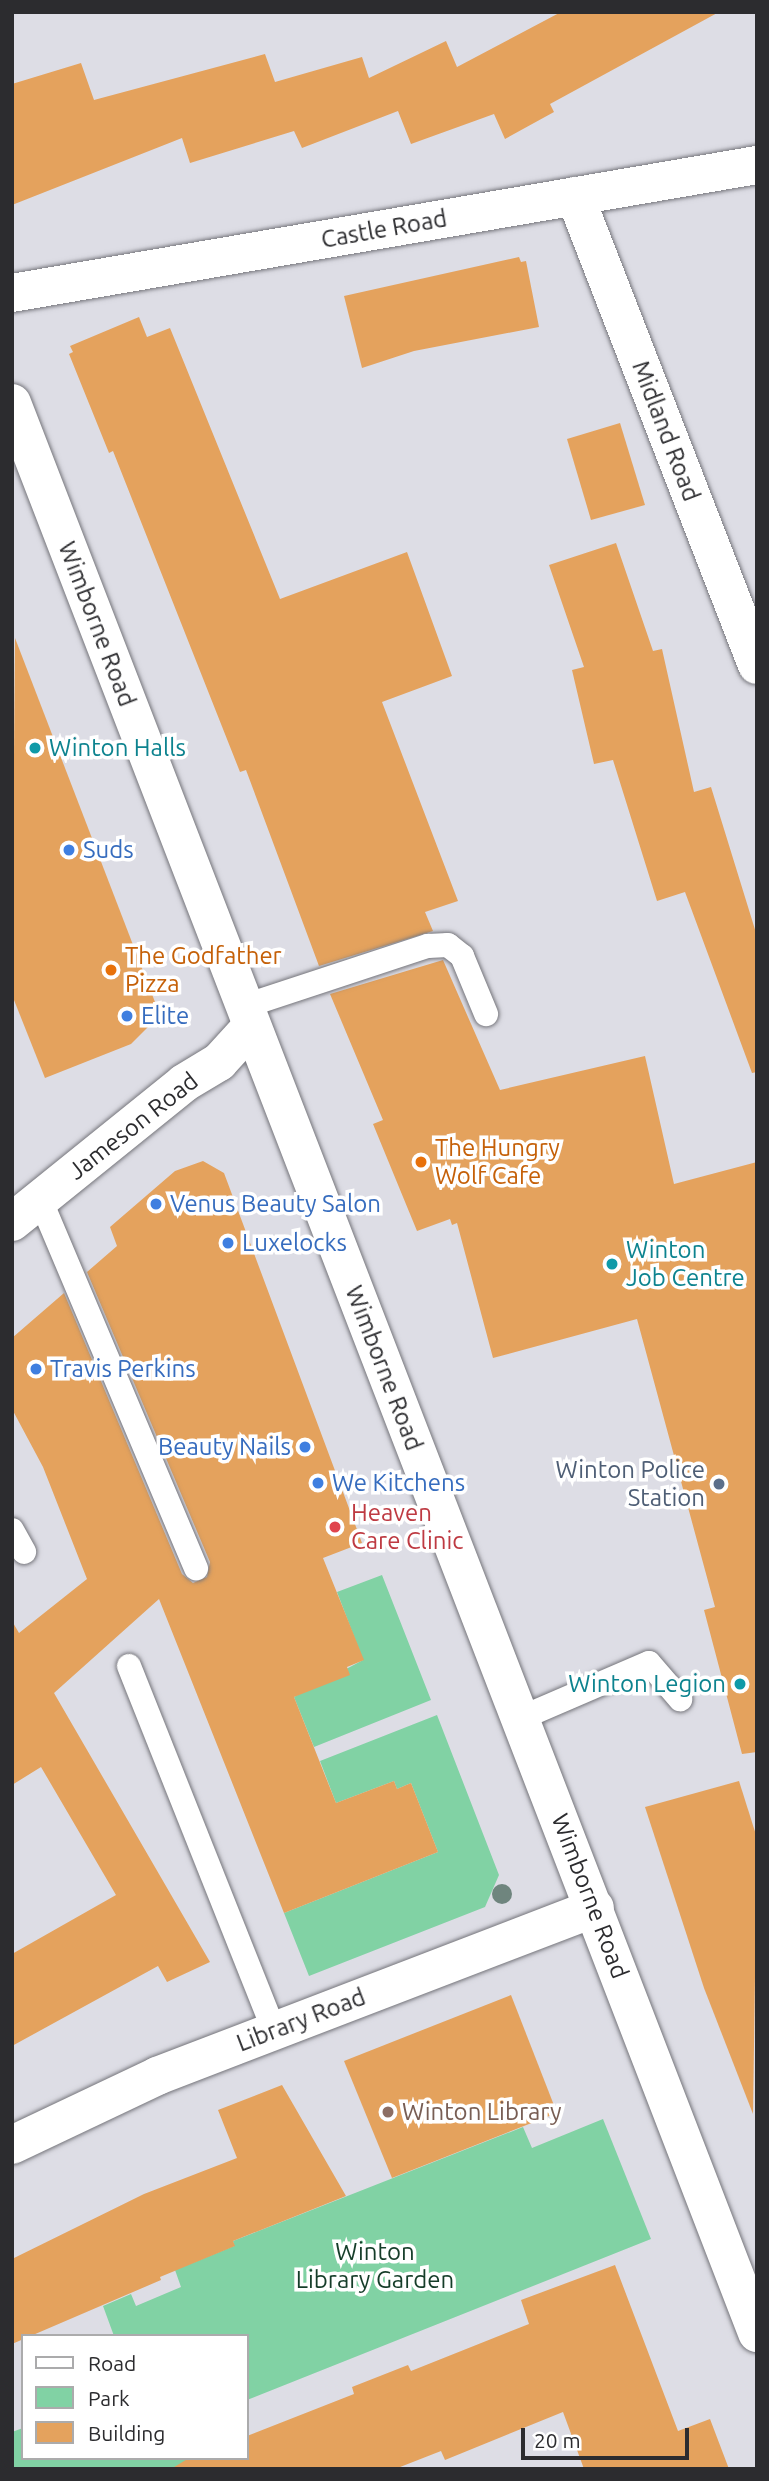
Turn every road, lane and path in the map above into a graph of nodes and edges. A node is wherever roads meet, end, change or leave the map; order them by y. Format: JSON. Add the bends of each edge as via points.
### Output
{"nodes":[{"id":1,"x":757,"y":165,"type":"edge"},
{"id":2,"x":575,"y":196,"type":"junction"},
{"id":3,"x":12,"y":293,"type":"edge"},
{"id":4,"x":12,"y":403,"type":"edge"},
{"id":5,"x":757,"y":665,"type":"edge"},
{"id":6,"x":486,"y":1014,"type":"dead end"},
{"id":7,"x":248,"y":1016,"type":"junction"},
{"id":8,"x":26,"y":1210,"type":"edge"},
{"id":9,"x":12,"y":1530,"type":"edge"},
{"id":10,"x":24,"y":1552,"type":"dead end"},
{"id":11,"x":196,"y":1569,"type":"dead end"},
{"id":12,"x":130,"y":1666,"type":"dead end"},
{"id":13,"x":680,"y":1699,"type":"dead end"},
{"id":14,"x":521,"y":1718,"type":"junction"},
{"id":15,"x":595,"y":1908,"type":"junction"},
{"id":16,"x":274,"y":2030,"type":"junction"},
{"id":17,"x":12,"y":2145,"type":"edge"},
{"id":18,"x":757,"y":2333,"type":"edge"}],
"edges":[{"from":1,"to":2,"type":"street","name":"Castle Road"},
{"from":2,"to":3,"type":"street","name":"Castle Road"},
{"from":2,"to":5,"type":"street","name":"Midland Road"},
{"from":4,"to":7,"type":"street","name":"Wimborne Road"},
{"from":6,"to":7,"type":"lane","via":[[462,956],[448,945],[428,946]]},
{"from":7,"to":8,"type":"street","name":"Jameson Road","via":[[219,1062],[184,1083]]},
{"from":7,"to":14,"type":"street","name":"Wimborne Road"},
{"from":8,"to":11,"type":"lane"},
{"from":9,"to":10,"type":"lane"},
{"from":12,"to":16,"type":"lane"},
{"from":13,"to":14,"type":"lane","via":[[649,1663]]},
{"from":14,"to":15,"type":"street","name":"Wimborne Road"},
{"from":15,"to":16,"type":"street","name":"Library Road"},
{"from":15,"to":18,"type":"street","name":"Wimborne Road"},
{"from":16,"to":17,"type":"street","name":"Library Road","via":[[157,2077]]}]}
